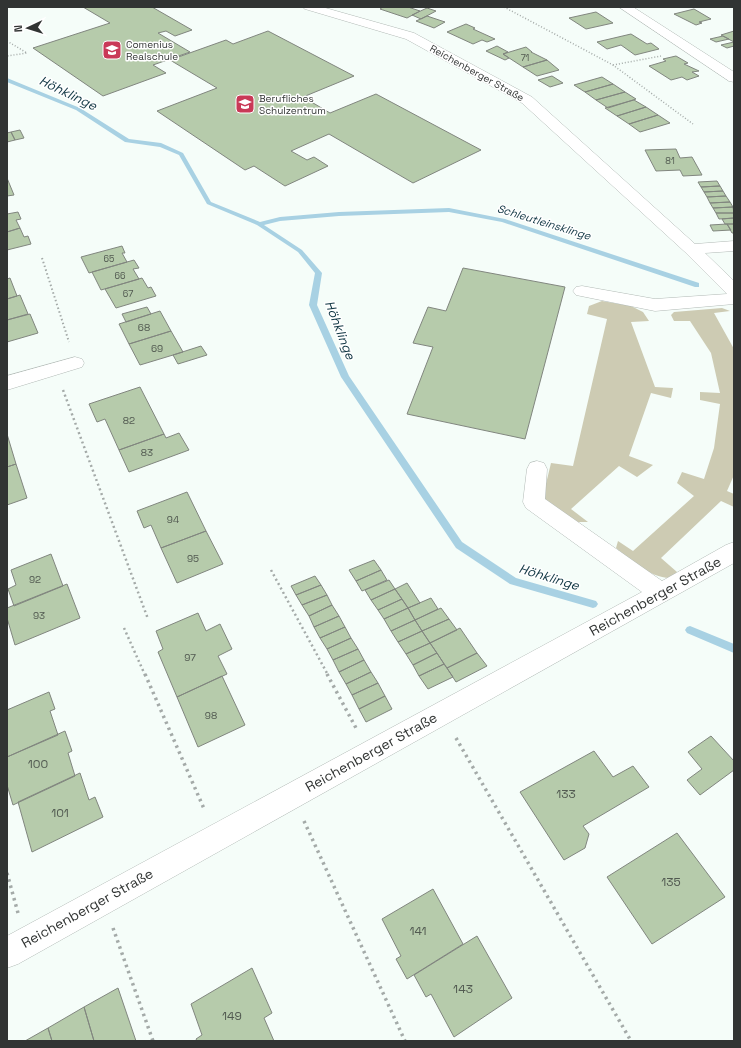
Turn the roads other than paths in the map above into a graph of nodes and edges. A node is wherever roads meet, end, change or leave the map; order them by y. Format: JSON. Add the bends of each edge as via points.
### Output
{"nodes":[{"id":1,"x":309,"y":7,"type":"edge"},
{"id":2,"x":625,"y":7,"type":"edge"},
{"id":3,"x":734,"y":78,"type":"edge"},
{"id":4,"x":734,"y":246,"type":"edge"},
{"id":5,"x":691,"y":249,"type":"junction"},
{"id":6,"x":582,"y":291,"type":"dead end"},
{"id":7,"x":734,"y":291,"type":"edge"},
{"id":8,"x":734,"y":299,"type":"edge"},
{"id":9,"x":75,"y":363,"type":"road end"},
{"id":10,"x":7,"y":383,"type":"edge"},
{"id":11,"x":537,"y":469,"type":"dead end"},
{"id":12,"x":734,"y":551,"type":"edge"},
{"id":13,"x":662,"y":593,"type":"junction"},
{"id":14,"x":17,"y":947,"type":"edge"}],
"edges":[{"from":1,"to":5,"type":"street","name":"Reichenberger Straße","via":[[410,36],[527,100]]},
{"from":2,"to":3,"type":"street"},
{"from":4,"to":5,"type":"street"},
{"from":5,"to":7,"type":"street","name":"Reichenberger Straße"},
{"from":6,"to":8,"type":"street","via":[[655,305]]},
{"from":9,"to":10,"type":"street"},
{"from":11,"to":13,"type":"street","via":[[534,502]]},
{"from":12,"to":13,"type":"street","name":"Reichenberger Straße"},
{"from":13,"to":14,"type":"street","name":"Reichenberger Straße"}]}
